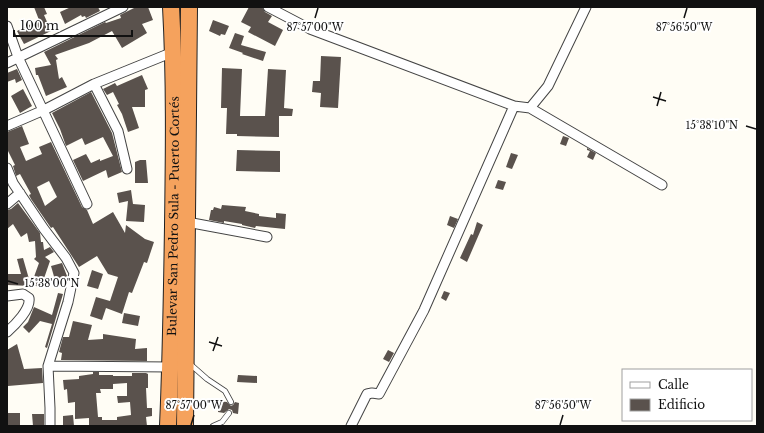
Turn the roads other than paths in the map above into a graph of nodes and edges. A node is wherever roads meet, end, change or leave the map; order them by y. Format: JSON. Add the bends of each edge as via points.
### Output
{"nodes":[{"id":1,"x":123,"y":7,"type":"edge"},
{"id":2,"x":171,"y":7,"type":"edge"},
{"id":3,"x":189,"y":7,"type":"edge"},
{"id":4,"x":268,"y":7,"type":"edge"},
{"id":5,"x":586,"y":7,"type":"edge"},
{"id":6,"x":7,"y":26,"type":"edge"},
{"id":7,"x":173,"y":52,"type":"junction"},
{"id":8,"x":18,"y":57,"type":"junction"},
{"id":9,"x":7,"y":63,"type":"edge"},
{"id":10,"x":94,"y":84,"type":"junction"},
{"id":11,"x":514,"y":106,"type":"junction"},
{"id":12,"x":530,"y":108,"type":"junction"},
{"id":13,"x":44,"y":110,"type":"junction"},
{"id":14,"x":7,"y":126,"type":"edge"},
{"id":15,"x":7,"y":168,"type":"edge"},
{"id":16,"x":127,"y":169,"type":"dead end"},
{"id":17,"x":10,"y":185,"type":"edge"},
{"id":18,"x":662,"y":185,"type":"dead end"},
{"id":19,"x":20,"y":193,"type":"junction"},
{"id":20,"x":7,"y":204,"type":"edge"},
{"id":21,"x":87,"y":204,"type":"dead end"},
{"id":22,"x":187,"y":222,"type":"junction"},
{"id":23,"x":267,"y":237,"type":"dead end"},
{"id":24,"x":7,"y":296,"type":"edge"},
{"id":25,"x":7,"y":332,"type":"edge"},
{"id":26,"x":186,"y":359,"type":"junction"},
{"id":27,"x":48,"y":366,"type":"junction"},
{"id":28,"x":171,"y":367,"type":"junction"},
{"id":29,"x":231,"y":402,"type":"dead end"},
{"id":30,"x":229,"y":413,"type":"dead end"},
{"id":31,"x":50,"y":426,"type":"edge"},
{"id":32,"x":168,"y":426,"type":"edge"},
{"id":33,"x":185,"y":426,"type":"edge"},
{"id":34,"x":213,"y":426,"type":"edge"},
{"id":35,"x":351,"y":426,"type":"edge"}],
"edges":[{"from":1,"to":8,"type":"street"},
{"from":2,"to":7,"type":"highway","name":"Bulevar San Pedro Sula - Puerto Cortés"},
{"from":3,"to":22,"type":"highway","name":"Bulevar San Pedro Sula - Puerto Cortés"},
{"from":4,"to":11,"type":"street","via":[[310,29]]},
{"from":5,"to":12,"type":"street","via":[[548,86]]},
{"from":6,"to":8,"type":"street"},
{"from":7,"to":10,"type":"street"},
{"from":7,"to":28,"type":"highway","name":"Bulevar San Pedro Sula - Puerto Cortés"},
{"from":8,"to":9,"type":"street"},
{"from":8,"to":13,"type":"street"},
{"from":10,"to":13,"type":"street"},
{"from":10,"to":16,"type":"street","via":[[118,130]]},
{"from":11,"to":12,"type":"street"},
{"from":11,"to":35,"type":"street","via":[[424,310],[379,394],[367,394]]},
{"from":12,"to":18,"type":"street"},
{"from":13,"to":14,"type":"street"},
{"from":13,"to":21,"type":"street"},
{"from":15,"to":17,"type":"street"},
{"from":17,"to":19,"type":"street"},
{"from":19,"to":20,"type":"street"},
{"from":19,"to":27,"type":"street","via":[[74,273],[68,302]]},
{"from":22,"to":23,"type":"street"},
{"from":22,"to":26,"type":"highway","name":"Bulevar San Pedro Sula - Puerto Cortés"},
{"from":24,"to":25,"type":"street","via":[[23,294],[30,302],[14,327]]},
{"from":26,"to":29,"type":"lane","via":[[207,379],[225,391]]},
{"from":26,"to":33,"type":"highway","name":"Bulevar San Pedro Sula - Puerto Cortés"},
{"from":27,"to":28,"type":"street"},
{"from":27,"to":31,"type":"street"},
{"from":28,"to":32,"type":"highway","name":"Bulevar San Pedro Sula - Puerto Cortés"},
{"from":30,"to":34,"type":"lane","via":[[222,422]]}]}
